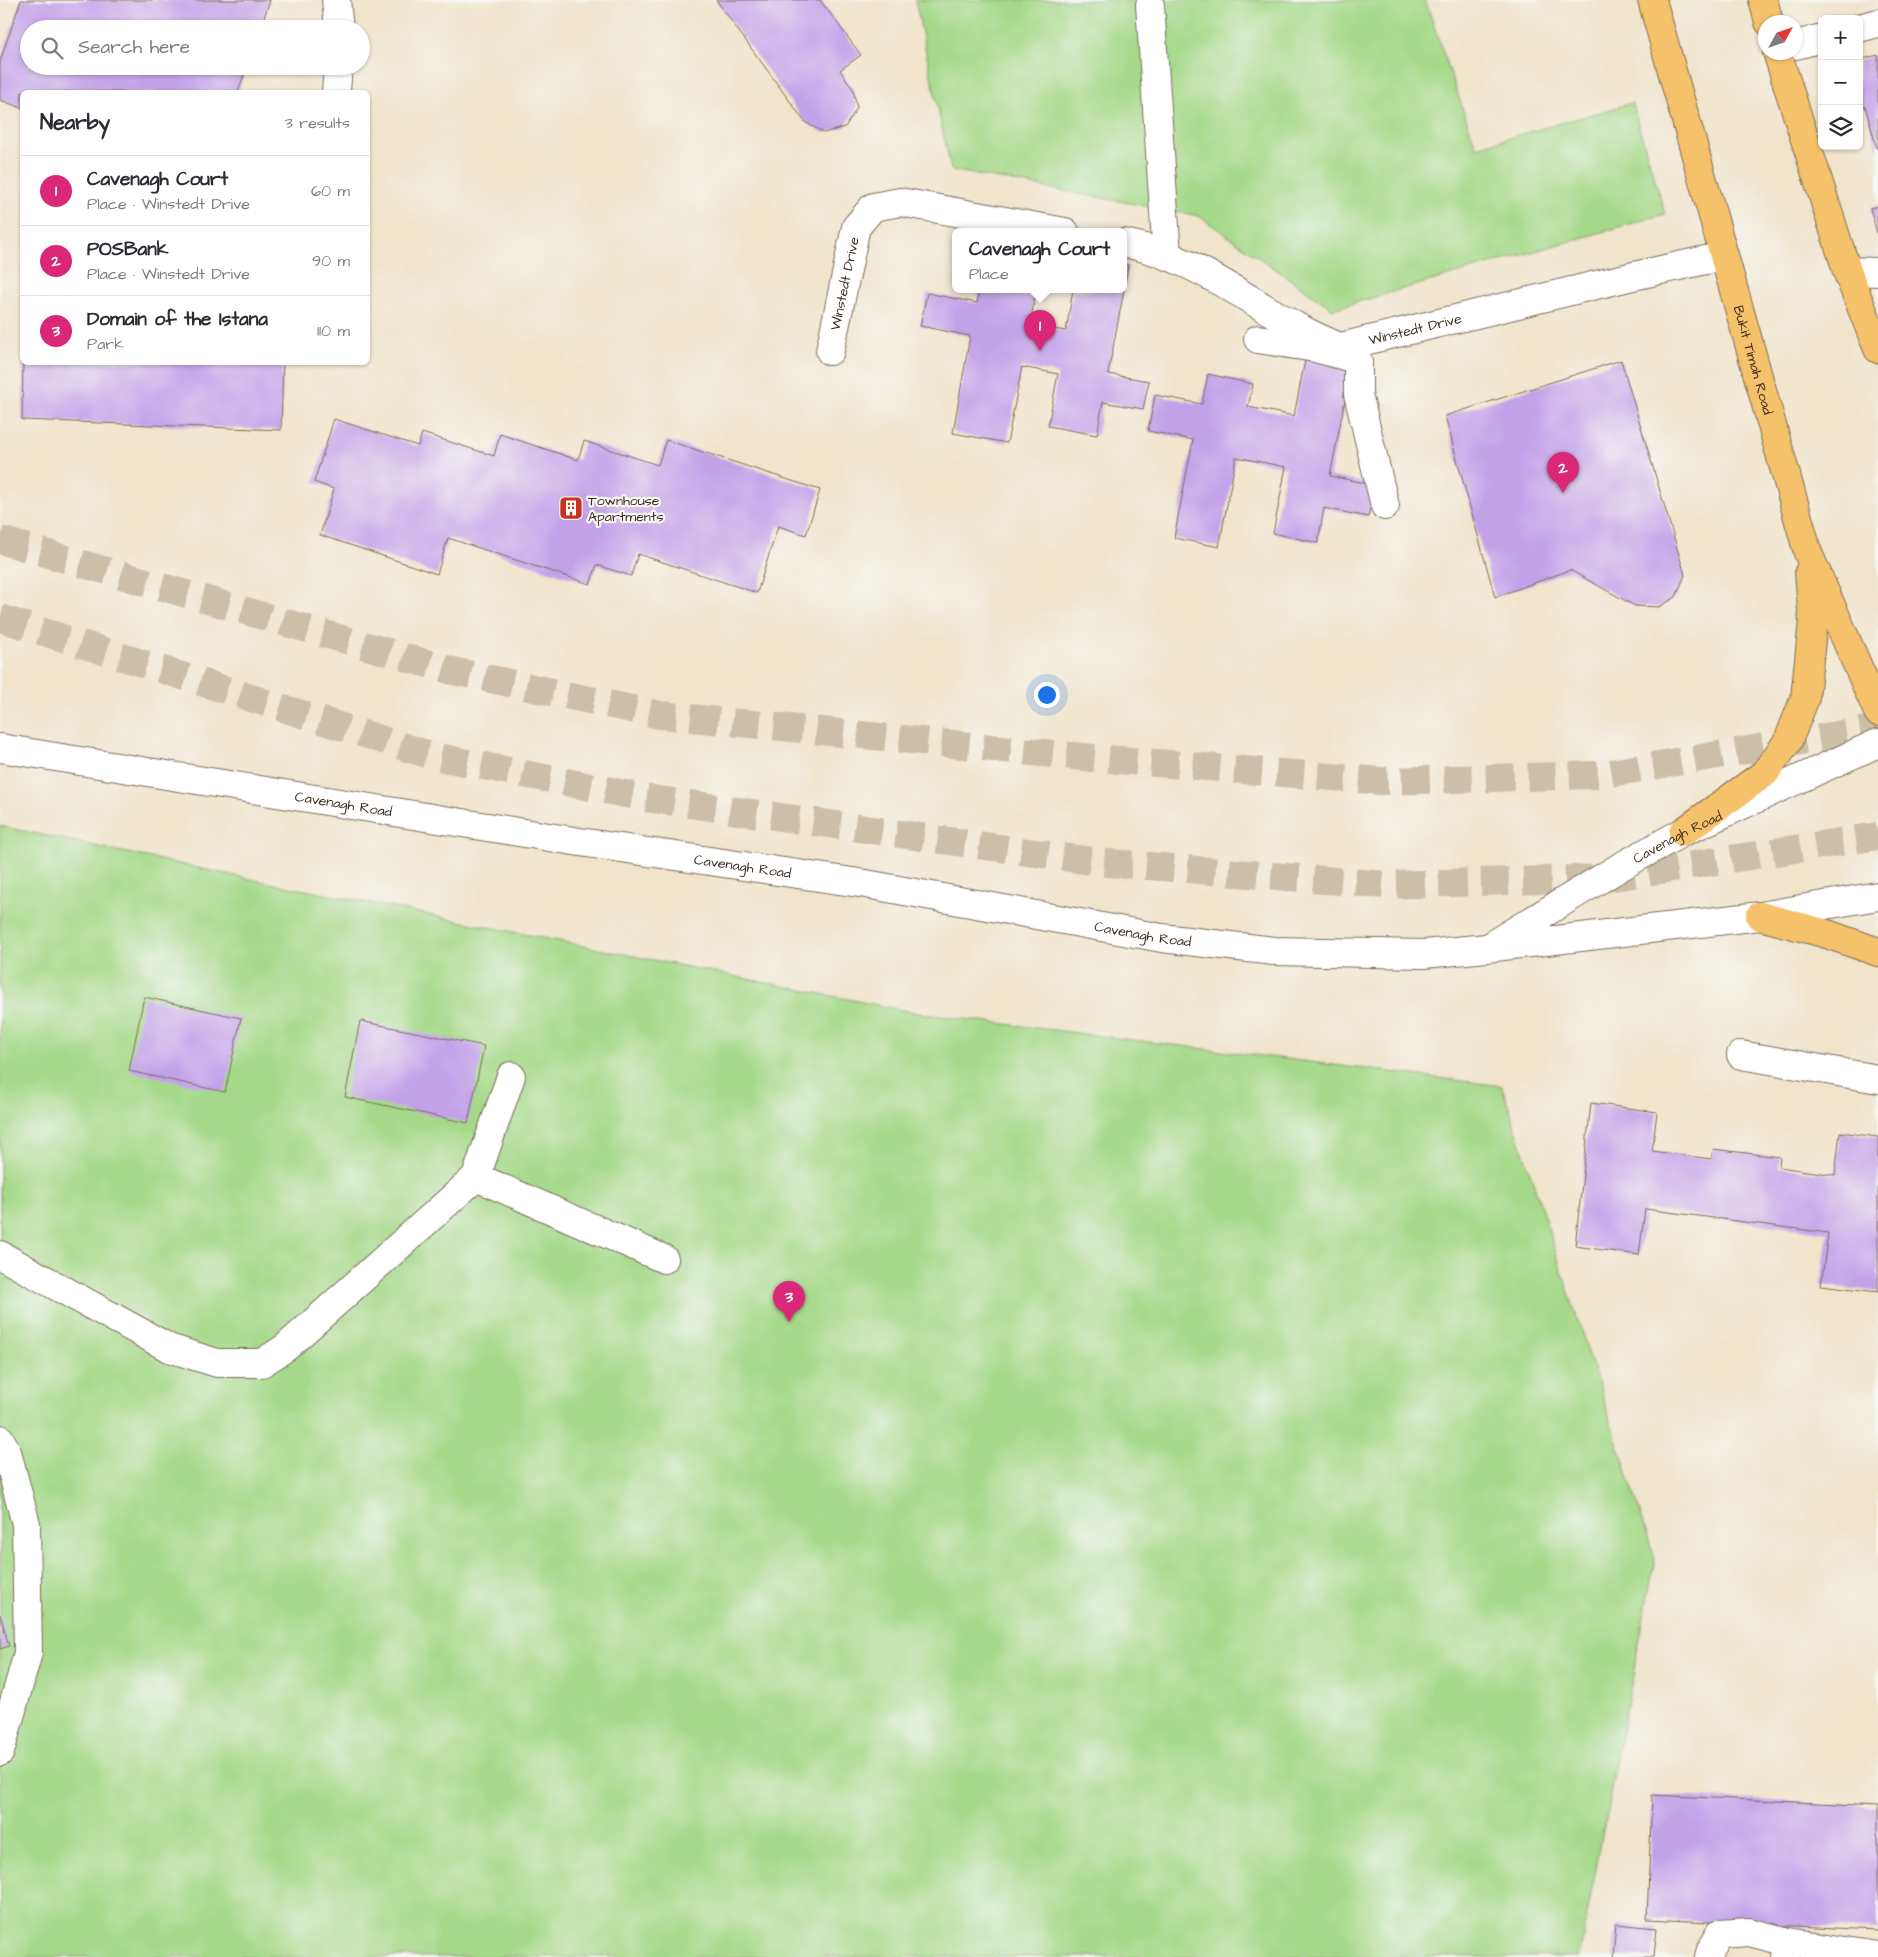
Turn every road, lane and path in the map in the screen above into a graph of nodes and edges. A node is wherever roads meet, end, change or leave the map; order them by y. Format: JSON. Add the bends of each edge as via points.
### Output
{"nodes":[{"id":1,"x":336,"y":0,"type":"edge"},
{"id":2,"x":1652,"y":0,"type":"edge"},
{"id":3,"x":1763,"y":0,"type":"edge"},
{"id":4,"x":1150,"y":4,"type":"dead end"},
{"id":5,"x":1767,"y":15,"type":"edge"},
{"id":6,"x":338,"y":20,"type":"edge"},
{"id":7,"x":1878,"y":23,"type":"edge"},
{"id":8,"x":1863,"y":27,"type":"edge"},
{"id":9,"x":1818,"y":39,"type":"edge"},
{"id":10,"x":1803,"y":43,"type":"edge"},
{"id":11,"x":1780,"y":60,"type":"edge"},
{"id":12,"x":337,"y":75,"type":"edge"},
{"id":13,"x":336,"y":90,"type":"edge"},
{"id":14,"x":1043,"y":228,"type":"edge"},
{"id":15,"x":1127,"y":244,"type":"edge"},
{"id":16,"x":1167,"y":256,"type":"junction"},
{"id":17,"x":1724,"y":256,"type":"junction"},
{"id":18,"x":1847,"y":270,"type":"junction"},
{"id":19,"x":1878,"y":272,"type":"edge"},
{"id":20,"x":1258,"y":339,"type":"dead end"},
{"id":21,"x":1876,"y":341,"type":"edge"},
{"id":22,"x":1317,"y":343,"type":"junction"},
{"id":23,"x":830,"y":351,"type":"dead end"},
{"id":24,"x":1385,"y":506,"type":"dead end"},
{"id":25,"x":1808,"y":553,"type":"junction"},
{"id":26,"x":1878,"y":712,"type":"edge"},
{"id":27,"x":1878,"y":743,"type":"edge"},
{"id":28,"x":0,"y":748,"type":"edge"},
{"id":29,"x":1683,"y":832,"type":"junction"},
{"id":30,"x":1878,"y":896,"type":"edge"},
{"id":31,"x":1760,"y":916,"type":"junction"},
{"id":32,"x":1487,"y":948,"type":"junction"},
{"id":33,"x":1878,"y":952,"type":"edge"},
{"id":34,"x":1741,"y":1055,"type":"dead end"},
{"id":35,"x":511,"y":1076,"type":"dead end"},
{"id":36,"x":1878,"y":1079,"type":"edge"},
{"id":37,"x":476,"y":1177,"type":"junction"},
{"id":38,"x":0,"y":1255,"type":"edge"},
{"id":39,"x":664,"y":1259,"type":"dead end"},
{"id":40,"x":0,"y":1439,"type":"edge"},
{"id":41,"x":0,"y":1752,"type":"edge"},
{"id":42,"x":1787,"y":1950,"type":"edge"},
{"id":43,"x":1878,"y":1956,"type":"edge"},
{"id":44,"x":1709,"y":1957,"type":"edge"}],
"edges":[{"from":1,"to":6,"type":"street"},
{"from":2,"to":17,"type":"highway","name":"Bukit Timah Road"},
{"from":3,"to":5,"type":"highway"},
{"from":4,"to":16,"type":"street"},
{"from":7,"to":8,"type":"street"},
{"from":9,"to":10,"type":"street"},
{"from":11,"to":18,"type":"highway"},
{"from":12,"to":13,"type":"street"},
{"from":14,"to":23,"type":"street","name":"Winstedt Drive","via":[[900,202],[873,207],[856,227]]},
{"from":15,"to":16,"type":"street","name":"Winstedt Drive"},
{"from":16,"to":22,"type":"street","name":"Winstedt Drive","via":[[1206,272]]},
{"from":17,"to":22,"type":"street","name":"Winstedt Drive","via":[[1362,342],[1340,346]]},
{"from":17,"to":25,"type":"highway","name":"Bukit Timah Road"},
{"from":18,"to":19,"type":"street"},
{"from":18,"to":21,"type":"highway"},
{"from":20,"to":22,"type":"street"},
{"from":22,"to":24,"type":"street","via":[[1358,361],[1358,394]]},
{"from":25,"to":26,"type":"highway","name":"Bukit Timah Road"},
{"from":25,"to":29,"type":"highway","via":[[1813,621],[1805,698],[1788,742],[1765,773]]},
{"from":27,"to":29,"type":"street","name":"Cavenagh Road"},
{"from":28,"to":32,"type":"street","name":"Cavenagh Road","via":[[580,842],[866,884],[1162,938],[1274,951],[1424,954]]},
{"from":29,"to":32,"type":"street","name":"Cavenagh Road"},
{"from":30,"to":31,"type":"street","name":"Cavenagh Road"},
{"from":31,"to":32,"type":"street","name":"Cavenagh Road"},
{"from":31,"to":33,"type":"highway"},
{"from":34,"to":36,"type":"street"},
{"from":35,"to":37,"type":"street"},
{"from":37,"to":38,"type":"street","via":[[285,1348],[262,1363],[217,1363],[169,1348]]},
{"from":37,"to":39,"type":"street"},
{"from":40,"to":41,"type":"street","via":[[8,1452],[26,1524],[28,1653]]},
{"from":42,"to":43,"type":"street"},
{"from":42,"to":44,"type":"street","via":[[1750,1932],[1720,1934]]}]}
